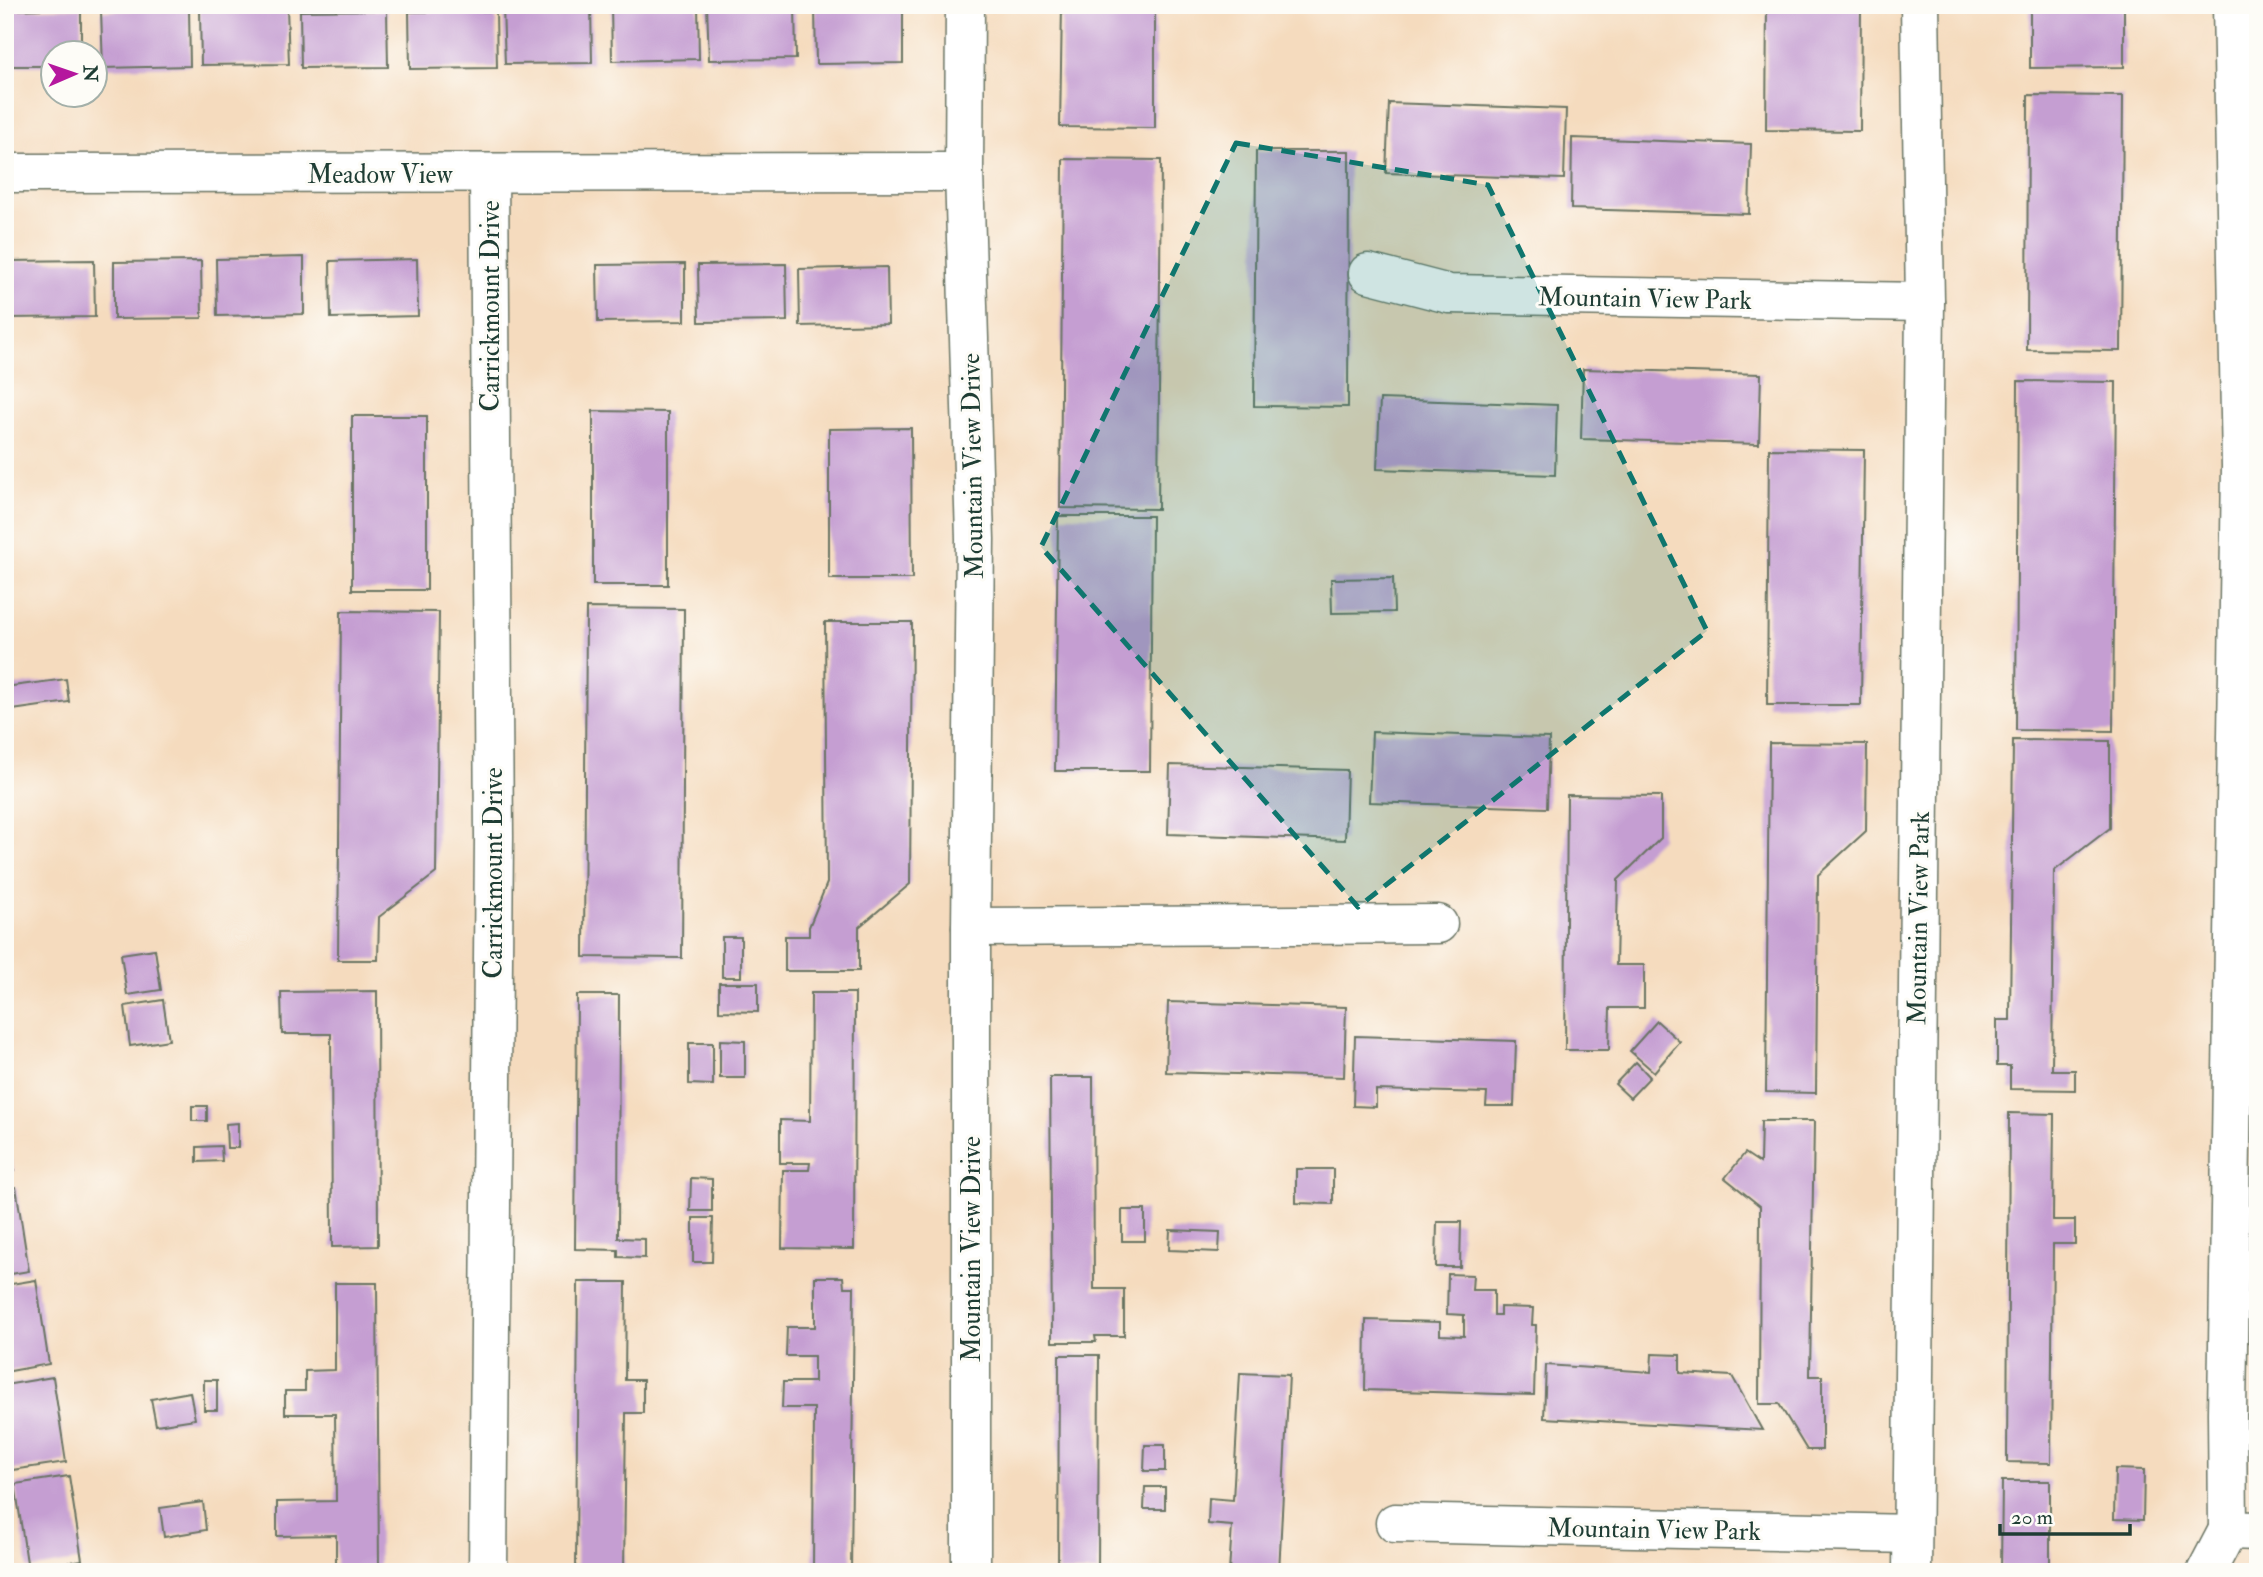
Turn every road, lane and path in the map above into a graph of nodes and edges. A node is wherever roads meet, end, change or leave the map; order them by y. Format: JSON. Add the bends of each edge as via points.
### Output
{"nodes":[{"id":1,"x":965,"y":5,"type":"edge"},
{"id":2,"x":1920,"y":5,"type":"edge"},
{"id":3,"x":2232,"y":5,"type":"edge"},
{"id":4,"x":964,"y":172,"type":"junction"},
{"id":5,"x":5,"y":173,"type":"edge"},
{"id":6,"x":489,"y":175,"type":"junction"},
{"id":7,"x":1368,"y":274,"type":"dead end"},
{"id":8,"x":1925,"y":302,"type":"junction"},
{"id":9,"x":2248,"y":396,"type":"edge"},
{"id":10,"x":2249,"y":466,"type":"edge"},
{"id":11,"x":2246,"y":892,"type":"edge"},
{"id":12,"x":1438,"y":924,"type":"dead end"},
{"id":13,"x":971,"y":927,"type":"junction"},
{"id":14,"x":2246,"y":1012,"type":"edge"},
{"id":15,"x":2244,"y":1275,"type":"edge"},
{"id":16,"x":1395,"y":1523,"type":"dead end"},
{"id":17,"x":2243,"y":1530,"type":"edge"},
{"id":18,"x":1912,"y":1534,"type":"junction"},
{"id":19,"x":488,"y":1572,"type":"edge"},
{"id":20,"x":971,"y":1572,"type":"edge"},
{"id":21,"x":1912,"y":1572,"type":"edge"},
{"id":22,"x":2206,"y":1572,"type":"edge"}],
"edges":[{"from":1,"to":4,"type":"street","name":"Mountain View Drive"},
{"from":2,"to":8,"type":"street","name":"Mountain View Park"},
{"from":3,"to":9,"type":"street"},
{"from":4,"to":6,"type":"street","name":"Meadow View"},
{"from":4,"to":13,"type":"street","name":"Mountain View Drive","via":[[975,539]]},
{"from":5,"to":6,"type":"street","name":"Meadow View"},
{"from":6,"to":19,"type":"street","name":"Carrickmount Drive","via":[[494,836]]},
{"from":7,"to":8,"type":"street","name":"Mountain View Park","via":[[1449,294]]},
{"from":8,"to":18,"type":"street","name":"Mountain View Park"},
{"from":9,"to":10,"type":"street"},
{"from":10,"to":11,"type":"street"},
{"from":11,"to":14,"type":"street"},
{"from":12,"to":13,"type":"street"},
{"from":13,"to":20,"type":"street","name":"Mountain View Drive"},
{"from":14,"to":15,"type":"street"},
{"from":15,"to":17,"type":"street"},
{"from":16,"to":18,"type":"street","name":"Mountain View Park"},
{"from":17,"to":22,"type":"street"},
{"from":18,"to":21,"type":"street","name":"Mountain View Park"}]}
